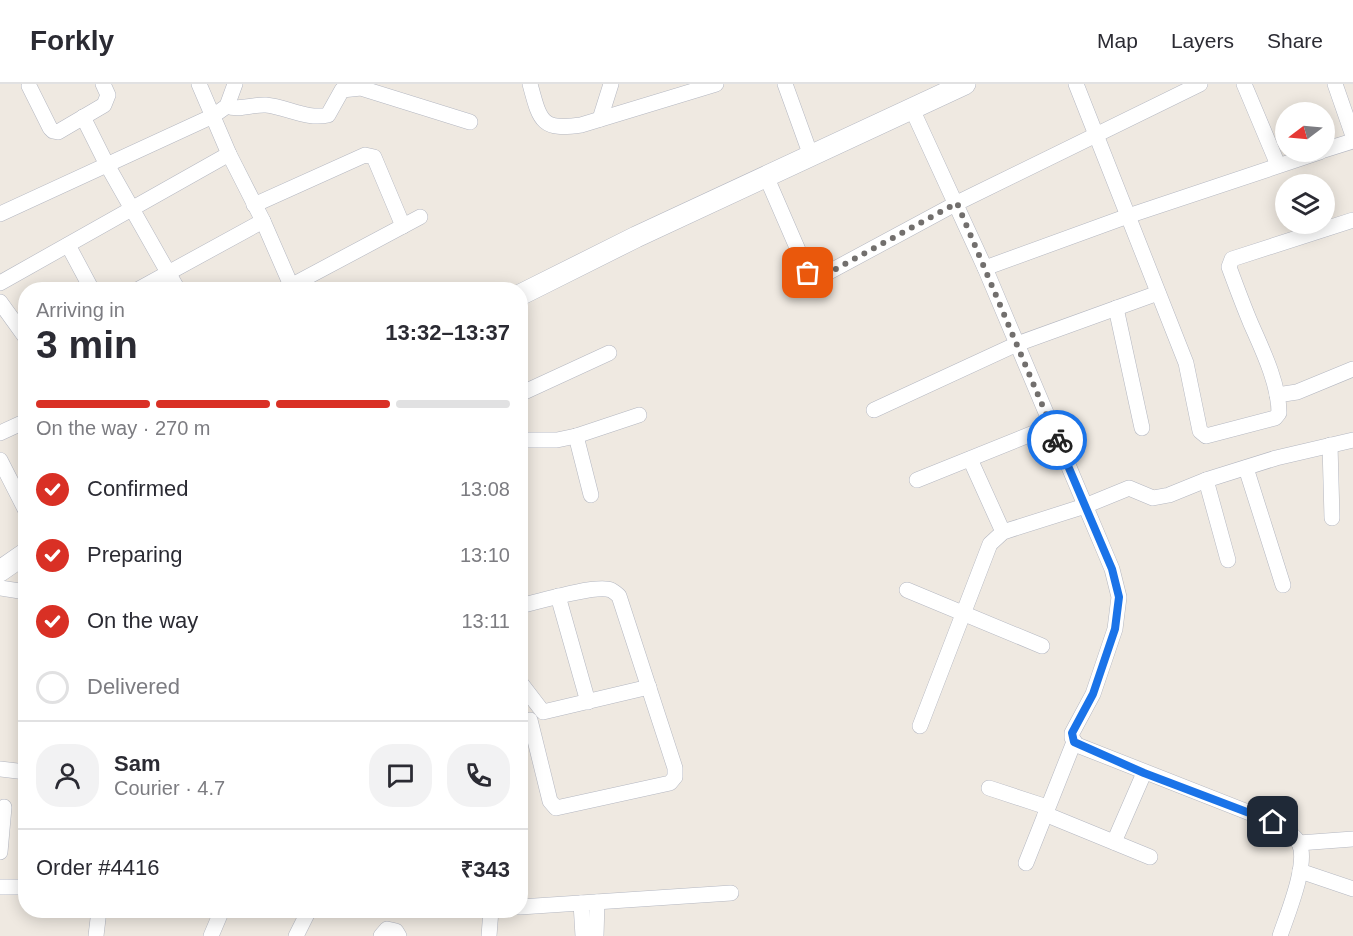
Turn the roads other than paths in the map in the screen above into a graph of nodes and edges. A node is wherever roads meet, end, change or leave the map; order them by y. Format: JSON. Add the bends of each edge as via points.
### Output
{"nodes":[{"id":1,"x":103,"y":84,"type":"edge"},
{"id":2,"x":199,"y":84,"type":"edge"},
{"id":3,"x":235,"y":84,"type":"edge"},
{"id":4,"x":530,"y":84,"type":"edge"},
{"id":5,"x":611,"y":84,"type":"edge"},
{"id":6,"x":716,"y":84,"type":"edge"},
{"id":7,"x":785,"y":84,"type":"edge"},
{"id":8,"x":965,"y":84,"type":"edge"},
{"id":9,"x":1076,"y":84,"type":"edge"},
{"id":10,"x":1200,"y":84,"type":"edge"},
{"id":11,"x":1244,"y":84,"type":"edge"},
{"id":12,"x":1335,"y":84,"type":"edge"},
{"id":13,"x":29,"y":86,"type":"dead end"},
{"id":14,"x":678,"y":89,"type":"edge"},
{"id":15,"x":227,"y":106,"type":"junction"},
{"id":16,"x":912,"y":109,"type":"junction"},
{"id":17,"x":213,"y":116,"type":"junction"},
{"id":18,"x":83,"y":117,"type":"junction"},
{"id":19,"x":600,"y":119,"type":"junction"},
{"id":20,"x":470,"y":122,"type":"dead end"},
{"id":21,"x":1097,"y":134,"type":"junction"},
{"id":22,"x":1353,"y":136,"type":"edge"},
{"id":23,"x":1353,"y":141,"type":"edge"},
{"id":24,"x":1335,"y":147,"type":"edge"},
{"id":25,"x":229,"y":154,"type":"junction"},
{"id":26,"x":811,"y":156,"type":"junction"},
{"id":27,"x":1288,"y":162,"type":"edge"},
{"id":28,"x":106,"y":163,"type":"junction"},
{"id":29,"x":1278,"y":165,"type":"junction"},
{"id":30,"x":766,"y":176,"type":"junction"},
{"id":31,"x":957,"y":203,"type":"junction"},
{"id":32,"x":254,"y":204,"type":"junction"},
{"id":33,"x":132,"y":208,"type":"junction"},
{"id":34,"x":0,"y":214,"type":"edge"},
{"id":35,"x":1128,"y":216,"type":"junction"},
{"id":36,"x":420,"y":217,"type":"dead end"},
{"id":37,"x":1353,"y":220,"type":"edge"},
{"id":38,"x":262,"y":221,"type":"junction"},
{"id":39,"x":403,"y":226,"type":"junction"},
{"id":40,"x":68,"y":244,"type":"junction"},
{"id":41,"x":985,"y":268,"type":"junction"},
{"id":42,"x":168,"y":272,"type":"junction"},
{"id":43,"x":88,"y":282,"type":"edge"},
{"id":44,"x":151,"y":282,"type":"edge"},
{"id":45,"x":174,"y":282,"type":"edge"},
{"id":46,"x":287,"y":282,"type":"edge"},
{"id":47,"x":300,"y":282,"type":"edge"},
{"id":48,"x":0,"y":283,"type":"edge"},
{"id":49,"x":528,"y":291,"type":"edge"},
{"id":50,"x":1158,"y":293,"type":"junction"},
{"id":51,"x":0,"y":302,"type":"edge"},
{"id":52,"x":1116,"y":308,"type":"junction"},
{"id":53,"x":18,"y":327,"type":"edge"},
{"id":54,"x":1017,"y":344,"type":"junction"},
{"id":55,"x":609,"y":353,"type":"dead end"},
{"id":56,"x":1353,"y":369,"type":"edge"},
{"id":57,"x":528,"y":390,"type":"edge"},
{"id":58,"x":1277,"y":395,"type":"junction"},
{"id":59,"x":874,"y":410,"type":"dead end"},
{"id":60,"x":639,"y":415,"type":"dead end"},
{"id":61,"x":18,"y":425,"type":"edge"},
{"id":62,"x":1051,"y":426,"type":"junction"},
{"id":63,"x":1142,"y":428,"type":"dead end"},
{"id":64,"x":0,"y":433,"type":"edge"},
{"id":65,"x":576,"y":436,"type":"junction"},
{"id":66,"x":528,"y":440,"type":"edge"},
{"id":67,"x":1353,"y":440,"type":"edge"},
{"id":68,"x":1330,"y":445,"type":"junction"},
{"id":69,"x":970,"y":459,"type":"junction"},
{"id":70,"x":0,"y":460,"type":"edge"},
{"id":71,"x":1246,"y":468,"type":"junction"},
{"id":72,"x":917,"y":480,"type":"dead end"},
{"id":73,"x":1206,"y":480,"type":"junction"},
{"id":74,"x":18,"y":495,"type":"edge"},
{"id":75,"x":591,"y":495,"type":"dead end"},
{"id":76,"x":1085,"y":506,"type":"junction"},
{"id":77,"x":1332,"y":518,"type":"dead end"},
{"id":78,"x":1003,"y":532,"type":"junction"},
{"id":79,"x":18,"y":559,"type":"edge"},
{"id":80,"x":1228,"y":560,"type":"dead end"},
{"id":81,"x":0,"y":571,"type":"edge"},
{"id":82,"x":1283,"y":585,"type":"dead end"},
{"id":83,"x":0,"y":588,"type":"edge"},
{"id":84,"x":907,"y":590,"type":"dead end"},
{"id":85,"x":18,"y":591,"type":"edge"},
{"id":86,"x":558,"y":596,"type":"junction"},
{"id":87,"x":528,"y":604,"type":"edge"},
{"id":88,"x":964,"y":614,"type":"junction"},
{"id":89,"x":1042,"y":646,"type":"dead end"},
{"id":90,"x":649,"y":687,"type":"junction"},
{"id":91,"x":588,"y":702,"type":"junction"},
{"id":92,"x":531,"y":718,"type":"edge"},
{"id":93,"x":920,"y":726,"type":"dead end"},
{"id":94,"x":1074,"y":742,"type":"junction"},
{"id":95,"x":0,"y":769,"type":"edge"},
{"id":96,"x":18,"y":771,"type":"edge"},
{"id":97,"x":1144,"y":773,"type":"junction"},
{"id":98,"x":989,"y":788,"type":"dead end"},
{"id":99,"x":4,"y":807,"type":"dead end"},
{"id":100,"x":1046,"y":811,"type":"junction"},
{"id":101,"x":1353,"y":839,"type":"edge"},
{"id":102,"x":1114,"y":842,"type":"junction"},
{"id":103,"x":1299,"y":843,"type":"junction"},
{"id":104,"x":0,"y":852,"type":"edge"},
{"id":105,"x":1150,"y":857,"type":"dead end"},
{"id":106,"x":1026,"y":863,"type":"dead end"},
{"id":107,"x":1300,"y":871,"type":"junction"},
{"id":108,"x":0,"y":886,"type":"edge"},
{"id":109,"x":18,"y":887,"type":"edge"},
{"id":110,"x":1353,"y":890,"type":"edge"},
{"id":111,"x":731,"y":893,"type":"dead end"},
{"id":112,"x":597,"y":902,"type":"junction"},
{"id":113,"x":581,"y":903,"type":"junction"},
{"id":114,"x":528,"y":906,"type":"edge"},
{"id":115,"x":98,"y":918,"type":"edge"},
{"id":116,"x":219,"y":918,"type":"edge"},
{"id":117,"x":305,"y":918,"type":"edge"},
{"id":118,"x":490,"y":918,"type":"edge"},
{"id":119,"x":96,"y":936,"type":"edge"},
{"id":120,"x":211,"y":936,"type":"edge"},
{"id":121,"x":296,"y":936,"type":"edge"},
{"id":122,"x":381,"y":936,"type":"edge"},
{"id":123,"x":399,"y":936,"type":"edge"},
{"id":124,"x":489,"y":936,"type":"edge"},
{"id":125,"x":583,"y":936,"type":"edge"},
{"id":126,"x":596,"y":936,"type":"edge"},
{"id":127,"x":1280,"y":936,"type":"edge"}],
"edges":[{"from":1,"to":18,"type":"street","via":[[107,101]]},
{"from":2,"to":17,"type":"street"},
{"from":3,"to":15,"type":"street"},
{"from":4,"to":19,"type":"street","via":[[541,116],[549,126],[559,128]]},
{"from":5,"to":19,"type":"street"},
{"from":6,"to":14,"type":"street"},
{"from":7,"to":26,"type":"street"},
{"from":8,"to":16,"type":"main road"},
{"from":9,"to":21,"type":"street"},
{"from":10,"to":21,"type":"street"},
{"from":11,"to":29,"type":"street"},
{"from":12,"to":22,"type":"street"},
{"from":13,"to":18,"type":"street","via":[[53,131],[58,132]]},
{"from":14,"to":19,"type":"street"},
{"from":15,"to":17,"type":"street"},
{"from":15,"to":20,"type":"street","via":[[266,105],[319,117],[328,115],[342,90],[361,88]]},
{"from":16,"to":26,"type":"main road"},
{"from":16,"to":31,"type":"street"},
{"from":17,"to":25,"type":"street"},
{"from":17,"to":28,"type":"street"},
{"from":18,"to":28,"type":"street"},
{"from":21,"to":31,"type":"street"},
{"from":21,"to":35,"type":"street"},
{"from":23,"to":24,"type":"street"},
{"from":25,"to":32,"type":"street"},
{"from":25,"to":33,"type":"street"},
{"from":26,"to":30,"type":"main road"},
{"from":27,"to":29,"type":"street"},
{"from":28,"to":33,"type":"street"},
{"from":28,"to":34,"type":"street"},
{"from":29,"to":35,"type":"street"},
{"from":30,"to":31,"type":"street","via":[[808,273],[816,279]]},
{"from":30,"to":49,"type":"main road"},
{"from":31,"to":41,"type":"street"},
{"from":32,"to":38,"type":"street"},
{"from":32,"to":39,"type":"street","via":[[370,154]]},
{"from":33,"to":40,"type":"street"},
{"from":33,"to":42,"type":"street"},
{"from":35,"to":41,"type":"street"},
{"from":35,"to":50,"type":"street"},
{"from":36,"to":39,"type":"street"},
{"from":37,"to":58,"type":"street","via":[[1237,257],[1229,263],[1262,344]]},
{"from":38,"to":42,"type":"street"},
{"from":38,"to":46,"type":"street"},
{"from":39,"to":47,"type":"street"},
{"from":40,"to":43,"type":"street"},
{"from":40,"to":48,"type":"street"},
{"from":41,"to":54,"type":"street"},
{"from":42,"to":44,"type":"street"},
{"from":42,"to":45,"type":"street"},
{"from":50,"to":52,"type":"street"},
{"from":50,"to":58,"type":"street","via":[[1186,363],[1202,434],[1211,436],[1275,418],[1279,413]]},
{"from":51,"to":53,"type":"street"},
{"from":52,"to":54,"type":"street"},
{"from":52,"to":63,"type":"street"},
{"from":54,"to":59,"type":"street"},
{"from":54,"to":62,"type":"street"},
{"from":55,"to":57,"type":"street"},
{"from":56,"to":58,"type":"street","via":[[1297,392]]},
{"from":60,"to":65,"type":"street"},
{"from":61,"to":64,"type":"street"},
{"from":62,"to":69,"type":"street"},
{"from":62,"to":76,"type":"street"},
{"from":65,"to":66,"type":"street"},
{"from":65,"to":75,"type":"street"},
{"from":67,"to":68,"type":"street"},
{"from":68,"to":71,"type":"street"},
{"from":68,"to":77,"type":"street"},
{"from":69,"to":72,"type":"street"},
{"from":69,"to":78,"type":"street"},
{"from":70,"to":74,"type":"street"},
{"from":71,"to":73,"type":"street"},
{"from":71,"to":82,"type":"street"},
{"from":73,"to":76,"type":"street","via":[[1154,498],[1129,488]]},
{"from":73,"to":80,"type":"street"},
{"from":76,"to":78,"type":"street"},
{"from":76,"to":94,"type":"street","via":[[1112,569],[1119,597],[1115,629],[1093,694],[1072,733]]},
{"from":78,"to":88,"type":"street","via":[[990,544]]},
{"from":79,"to":81,"type":"main road"},
{"from":83,"to":85,"type":"street"},
{"from":84,"to":88,"type":"street"},
{"from":86,"to":87,"type":"street"},
{"from":86,"to":90,"type":"street","via":[[601,589],[618,596]]},
{"from":86,"to":91,"type":"street"},
{"from":88,"to":89,"type":"street"},
{"from":88,"to":93,"type":"street"},
{"from":90,"to":91,"type":"street"},
{"from":90,"to":92,"type":"street","via":[[675,768],[670,783],[556,808],[550,801]]},
{"from":91,"to":92,"type":"street"},
{"from":94,"to":97,"type":"street"},
{"from":94,"to":100,"type":"street"},
{"from":95,"to":96,"type":"street"},
{"from":97,"to":102,"type":"street"},
{"from":97,"to":103,"type":"street","via":[[1273,822]]},
{"from":98,"to":100,"type":"street"},
{"from":99,"to":104,"type":"street"},
{"from":100,"to":102,"type":"street"},
{"from":100,"to":106,"type":"street"},
{"from":101,"to":103,"type":"street"},
{"from":102,"to":105,"type":"street"},
{"from":103,"to":107,"type":"street"},
{"from":107,"to":110,"type":"street"},
{"from":107,"to":127,"type":"street"},
{"from":108,"to":109,"type":"street"},
{"from":111,"to":112,"type":"street"},
{"from":112,"to":113,"type":"street"},
{"from":112,"to":126,"type":"street"},
{"from":113,"to":114,"type":"street"},
{"from":113,"to":125,"type":"street"},
{"from":115,"to":119,"type":"street"},
{"from":116,"to":120,"type":"street"},
{"from":117,"to":121,"type":"street"},
{"from":118,"to":124,"type":"street"},
{"from":122,"to":123,"type":"street","via":[[387,929]]}]}
